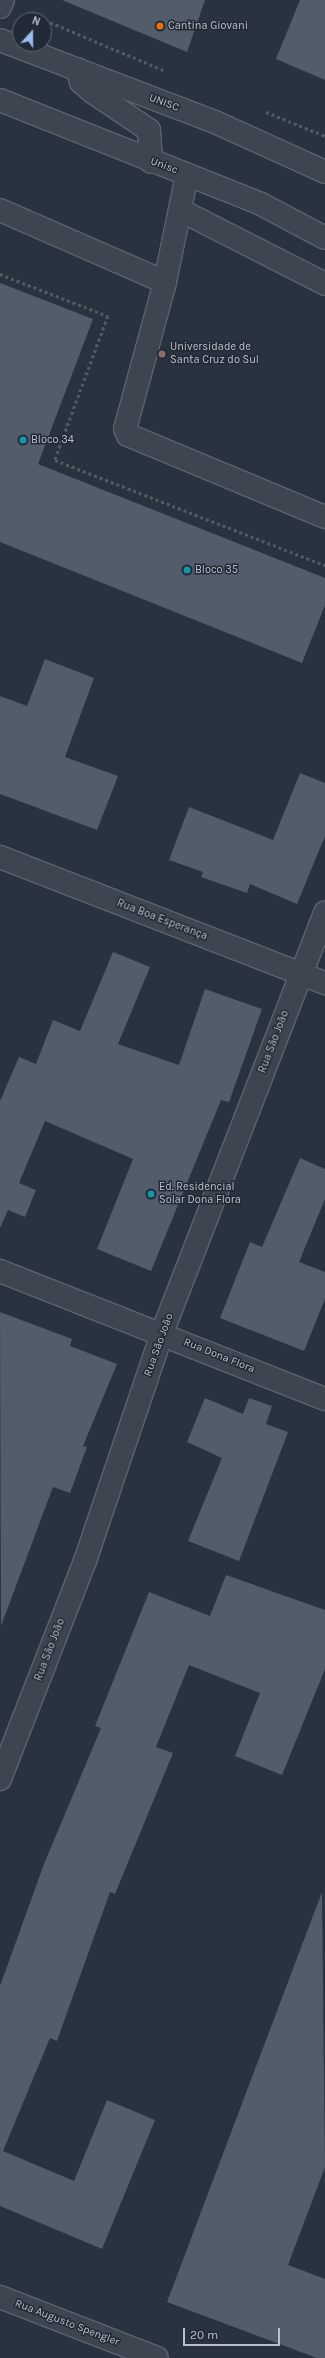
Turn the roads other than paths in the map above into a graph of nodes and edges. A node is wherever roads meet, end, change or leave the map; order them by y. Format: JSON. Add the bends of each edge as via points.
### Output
{"nodes":[{"id":1,"x":0,"y":40,"type":"edge"},
{"id":2,"x":77,"y":69,"type":"junction"},
{"id":3,"x":0,"y":100,"type":"edge"},
{"id":4,"x":151,"y":162,"type":"junction"},
{"id":5,"x":325,"y":172,"type":"edge"},
{"id":6,"x":187,"y":175,"type":"junction"},
{"id":7,"x":0,"y":210,"type":"edge"},
{"id":8,"x":180,"y":210,"type":"junction"},
{"id":9,"x":325,"y":238,"type":"edge"},
{"id":10,"x":165,"y":282,"type":"junction"},
{"id":11,"x":325,"y":284,"type":"edge"},
{"id":12,"x":325,"y":517,"type":"edge"},
{"id":13,"x":0,"y":857,"type":"edge"},
{"id":14,"x":325,"y":912,"type":"edge"},
{"id":15,"x":301,"y":974,"type":"junction"},
{"id":16,"x":325,"y":983,"type":"edge"},
{"id":17,"x":0,"y":1271,"type":"edge"},
{"id":18,"x":162,"y":1333,"type":"junction"},
{"id":19,"x":325,"y":1399,"type":"edge"},
{"id":20,"x":0,"y":1780,"type":"edge"},
{"id":21,"x":0,"y":2297,"type":"edge"},
{"id":22,"x":157,"y":2358,"type":"edge"}],
"edges":[{"from":1,"to":2,"type":"street","name":"UNISC"},
{"from":2,"to":4,"type":"street","via":[[81,82],[91,91],[149,130],[152,141]]},
{"from":2,"to":5,"type":"street","name":"UNISC","via":[[215,122]]},
{"from":3,"to":4,"type":"street","name":"Unisc"},
{"from":4,"to":6,"type":"street","name":"Unisc"},
{"from":6,"to":8,"type":"street"},
{"from":6,"to":9,"type":"street","name":"Unisc","via":[[261,204]]},
{"from":7,"to":10,"type":"street"},
{"from":8,"to":10,"type":"street"},
{"from":8,"to":11,"type":"street"},
{"from":10,"to":12,"type":"street","via":[[125,429],[128,435]]},
{"from":13,"to":15,"type":"street","name":"Rua Boa Esperança"},
{"from":14,"to":15,"type":"street","name":"Rua São João"},
{"from":15,"to":16,"type":"street","name":"Rua Boa Esperança"},
{"from":15,"to":18,"type":"street","name":"Rua São João"},
{"from":17,"to":18,"type":"street","name":"Rua Dona Flora"},
{"from":18,"to":19,"type":"street","name":"Rua Dona Flora"},
{"from":18,"to":20,"type":"street","name":"Rua São João","via":[[85,1561]]},
{"from":21,"to":22,"type":"street","name":"Rua Augusto Spengler"}]}
